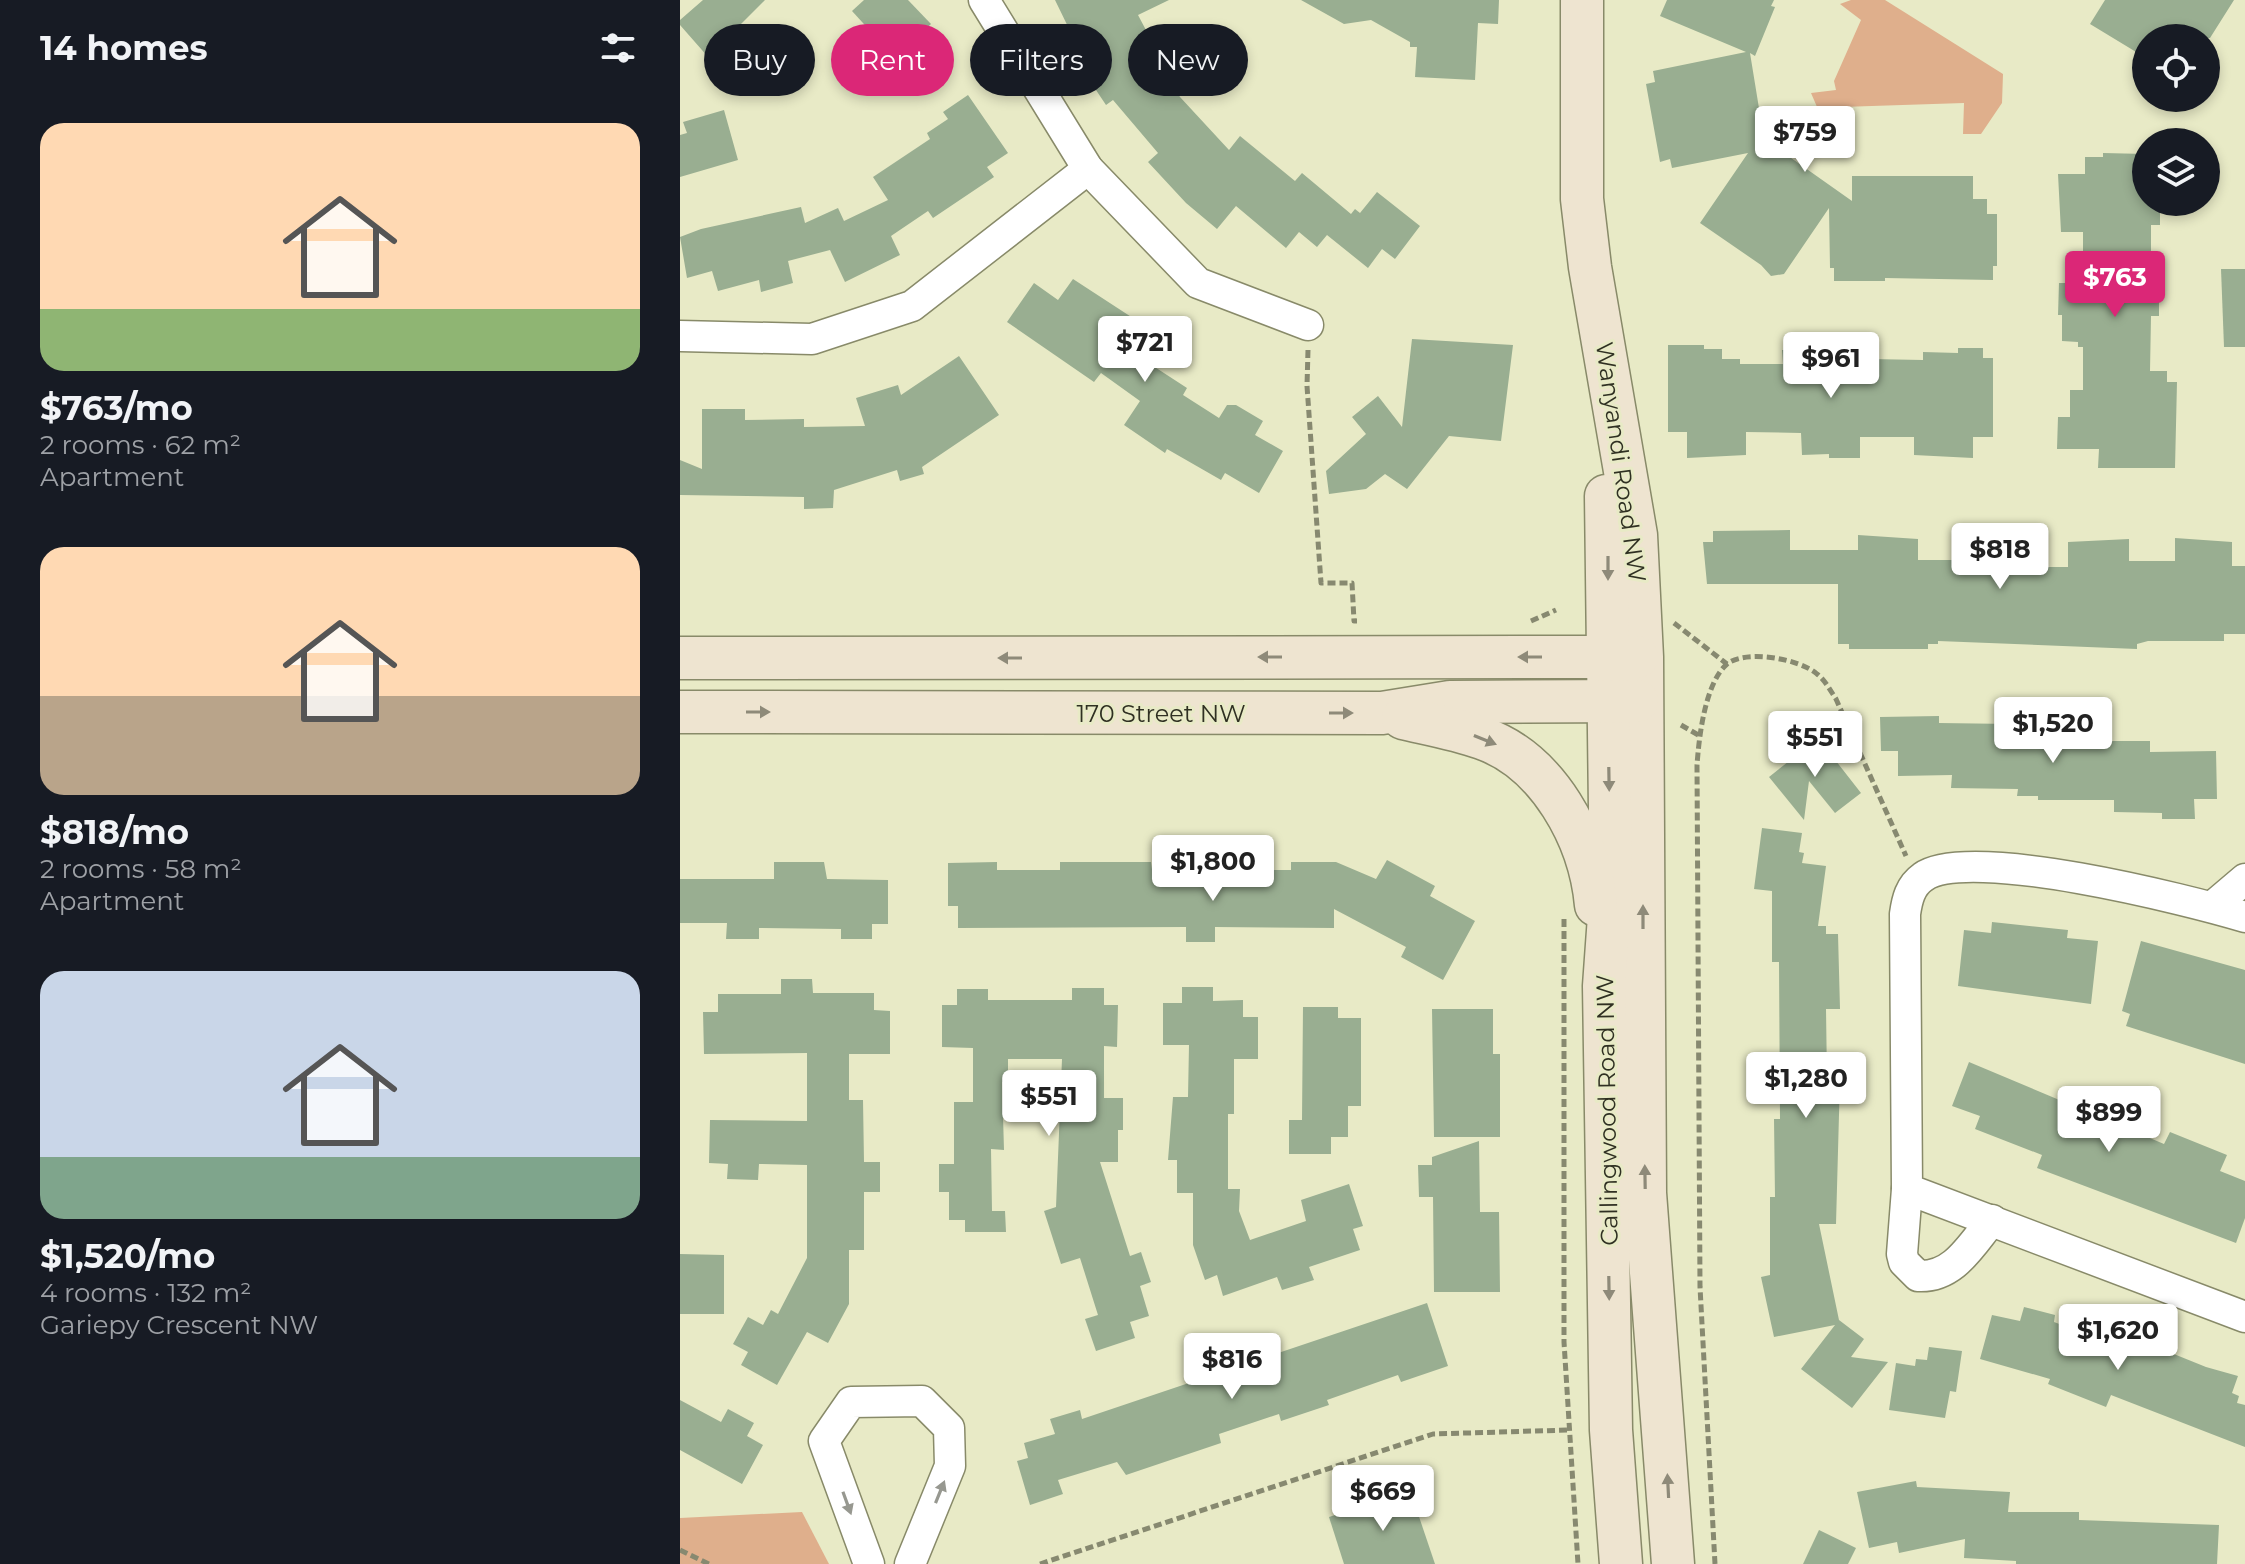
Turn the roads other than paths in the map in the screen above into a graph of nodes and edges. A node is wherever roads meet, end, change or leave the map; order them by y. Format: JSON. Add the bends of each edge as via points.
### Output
{"nodes":[{"id":1,"x":984,"y":0,"type":"edge"},
{"id":2,"x":1582,"y":0,"type":"edge"},
{"id":3,"x":1088,"y":169,"type":"junction"},
{"id":4,"x":1308,"y":325,"type":"road end"},
{"id":5,"x":680,"y":336,"type":"edge"},
{"id":6,"x":1625,"y":657,"type":"junction"},
{"id":7,"x":680,"y":658,"type":"edge"},
{"id":8,"x":1625,"y":701,"type":"junction"},
{"id":9,"x":680,"y":712,"type":"edge"},
{"id":10,"x":1382,"y":713,"type":"junction"},
{"id":11,"x":2245,"y":879,"type":"edge"},
{"id":12,"x":2212,"y":907,"type":"junction"},
{"id":13,"x":2245,"y":917,"type":"edge"},
{"id":14,"x":1604,"y":986,"type":"junction"},
{"id":15,"x":1907,"y":1189,"type":"junction"},
{"id":16,"x":1992,"y":1220,"type":"junction"},
{"id":17,"x":2245,"y":1317,"type":"edge"},
{"id":18,"x":869,"y":1564,"type":"edge"},
{"id":19,"x":910,"y":1564,"type":"edge"},
{"id":20,"x":1621,"y":1564,"type":"edge"},
{"id":21,"x":1673,"y":1564,"type":"edge"}],
"edges":[{"from":1,"to":3,"type":"street"},
{"from":2,"to":6,"type":"main road","name":"Wanyandi Road NW","via":[[1582,199],[1590,267],[1590,336]]},
{"from":3,"to":4,"type":"street","via":[[1198,283]]},
{"from":3,"to":5,"type":"street","via":[[912,306],[812,339]]},
{"from":6,"to":7,"type":"main road","one_way":true},
{"from":6,"to":8,"type":"main road","name":"Callingwood Road NW"},
{"from":8,"to":10,"type":"main road","name":"170 Street NW","via":[[1450,702]]},
{"from":8,"to":14,"type":"main road","name":"Callingwood Road NW","one_way":true},
{"from":21,"to":8,"type":"main road","name":"Callingwood Road NW","one_way":true,"via":[[1645,1193]]},
{"from":9,"to":10,"type":"main road","name":"170 Street NW","one_way":true},
{"from":10,"to":14,"type":"main road","one_way":true,"via":[[1484,738],[1543,779],[1573,826],[1595,891]]},
{"from":11,"to":12,"type":"street"},
{"from":12,"to":13,"type":"street"},
{"from":12,"to":15,"type":"street","via":[[2113,883],[1988,869],[1948,868],[1924,876],[1907,901],[1905,914]]},
{"from":14,"to":20,"type":"main road","name":"Callingwood Road NW","one_way":true,"via":[[1611,1430]]},
{"from":15,"to":16,"type":"street"},
{"from":15,"to":16,"type":"street","via":[[1902,1254],[1918,1276],[1941,1275],[1952,1268]]},
{"from":16,"to":17,"type":"street"},
{"from":19,"to":18,"type":"street","one_way":true,"via":[[950,1466],[949,1428],[922,1401],[851,1402],[824,1441]]}]}
